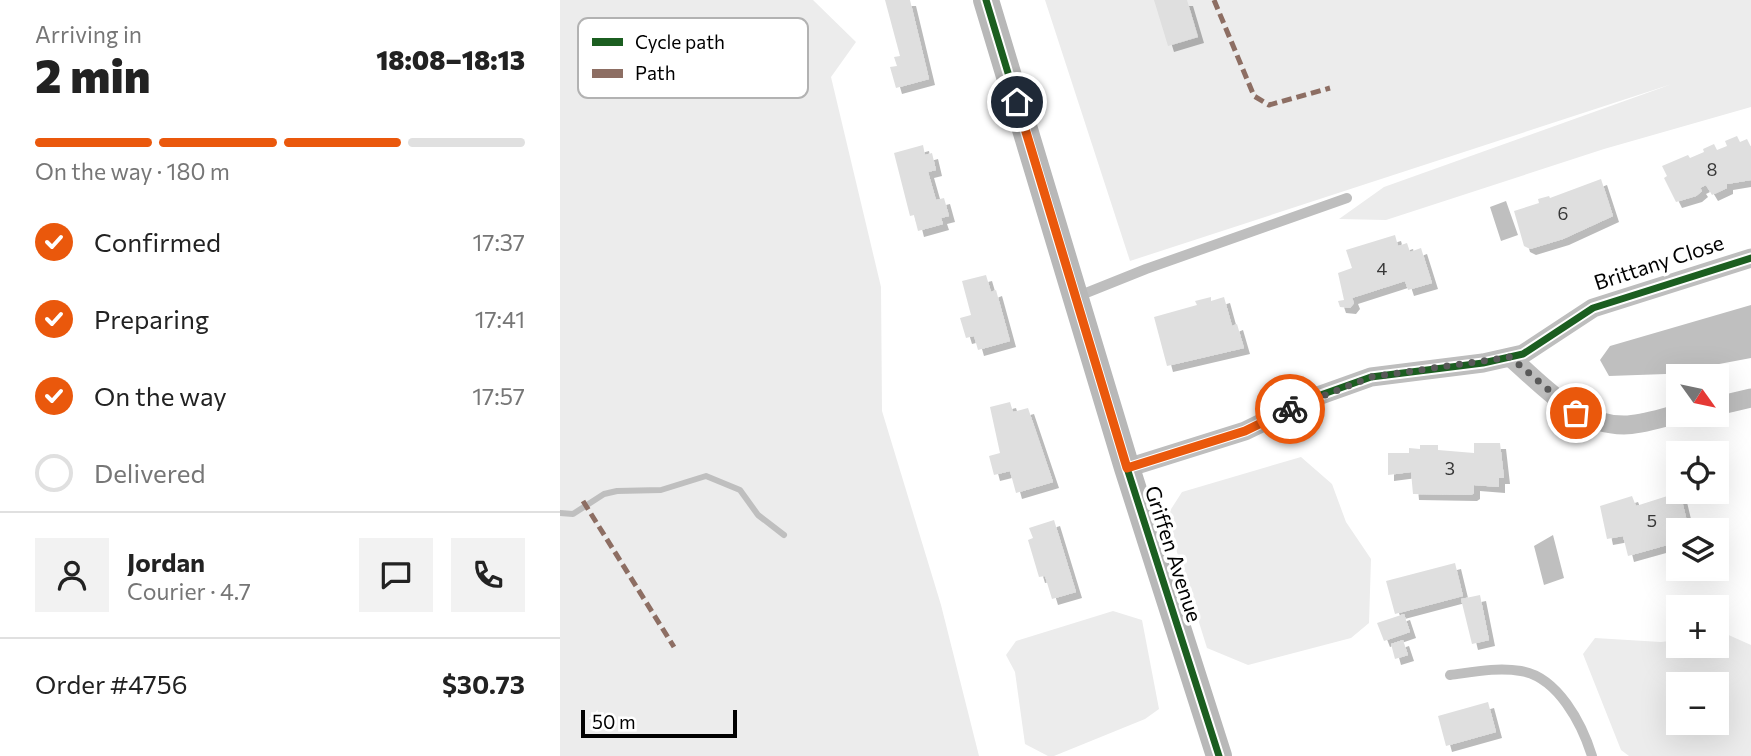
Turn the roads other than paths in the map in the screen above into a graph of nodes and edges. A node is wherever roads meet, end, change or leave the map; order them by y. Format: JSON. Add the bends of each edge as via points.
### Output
{"nodes":[{"id":1,"x":986,"y":0,"type":"edge"},
{"id":2,"x":1347,"y":198,"type":"dead end"},
{"id":3,"x":1751,"y":258,"type":"edge"},
{"id":4,"x":1076,"y":297,"type":"junction"},
{"id":5,"x":1510,"y":357,"type":"junction"},
{"id":6,"x":1751,"y":398,"type":"edge"},
{"id":7,"x":1729,"y":403,"type":"edge"},
{"id":8,"x":1666,"y":417,"type":"edge"},
{"id":9,"x":1127,"y":468,"type":"junction"},
{"id":10,"x":1450,"y":675,"type":"dead end"},
{"id":11,"x":1219,"y":756,"type":"edge"},
{"id":12,"x":1592,"y":756,"type":"edge"}],
"edges":[{"from":1,"to":4,"type":"street","name":"Griffen Avenue"},
{"from":2,"to":4,"type":"lane"},
{"from":3,"to":5,"type":"street","name":"Brittany Close","via":[[1593,307],[1524,354]]},
{"from":4,"to":9,"type":"street","name":"Griffen Avenue"},
{"from":5,"to":8,"type":"street","via":[[1576,413],[1594,422],[1626,425]]},
{"from":5,"to":9,"type":"street","name":"Brittany Close","via":[[1371,377],[1315,397],[1245,431]]},
{"from":6,"to":7,"type":"street"},
{"from":9,"to":11,"type":"street","name":"Griffen Avenue"},
{"from":10,"to":12,"type":"lane","via":[[1496,669],[1524,671],[1547,683],[1570,707]]}]}
